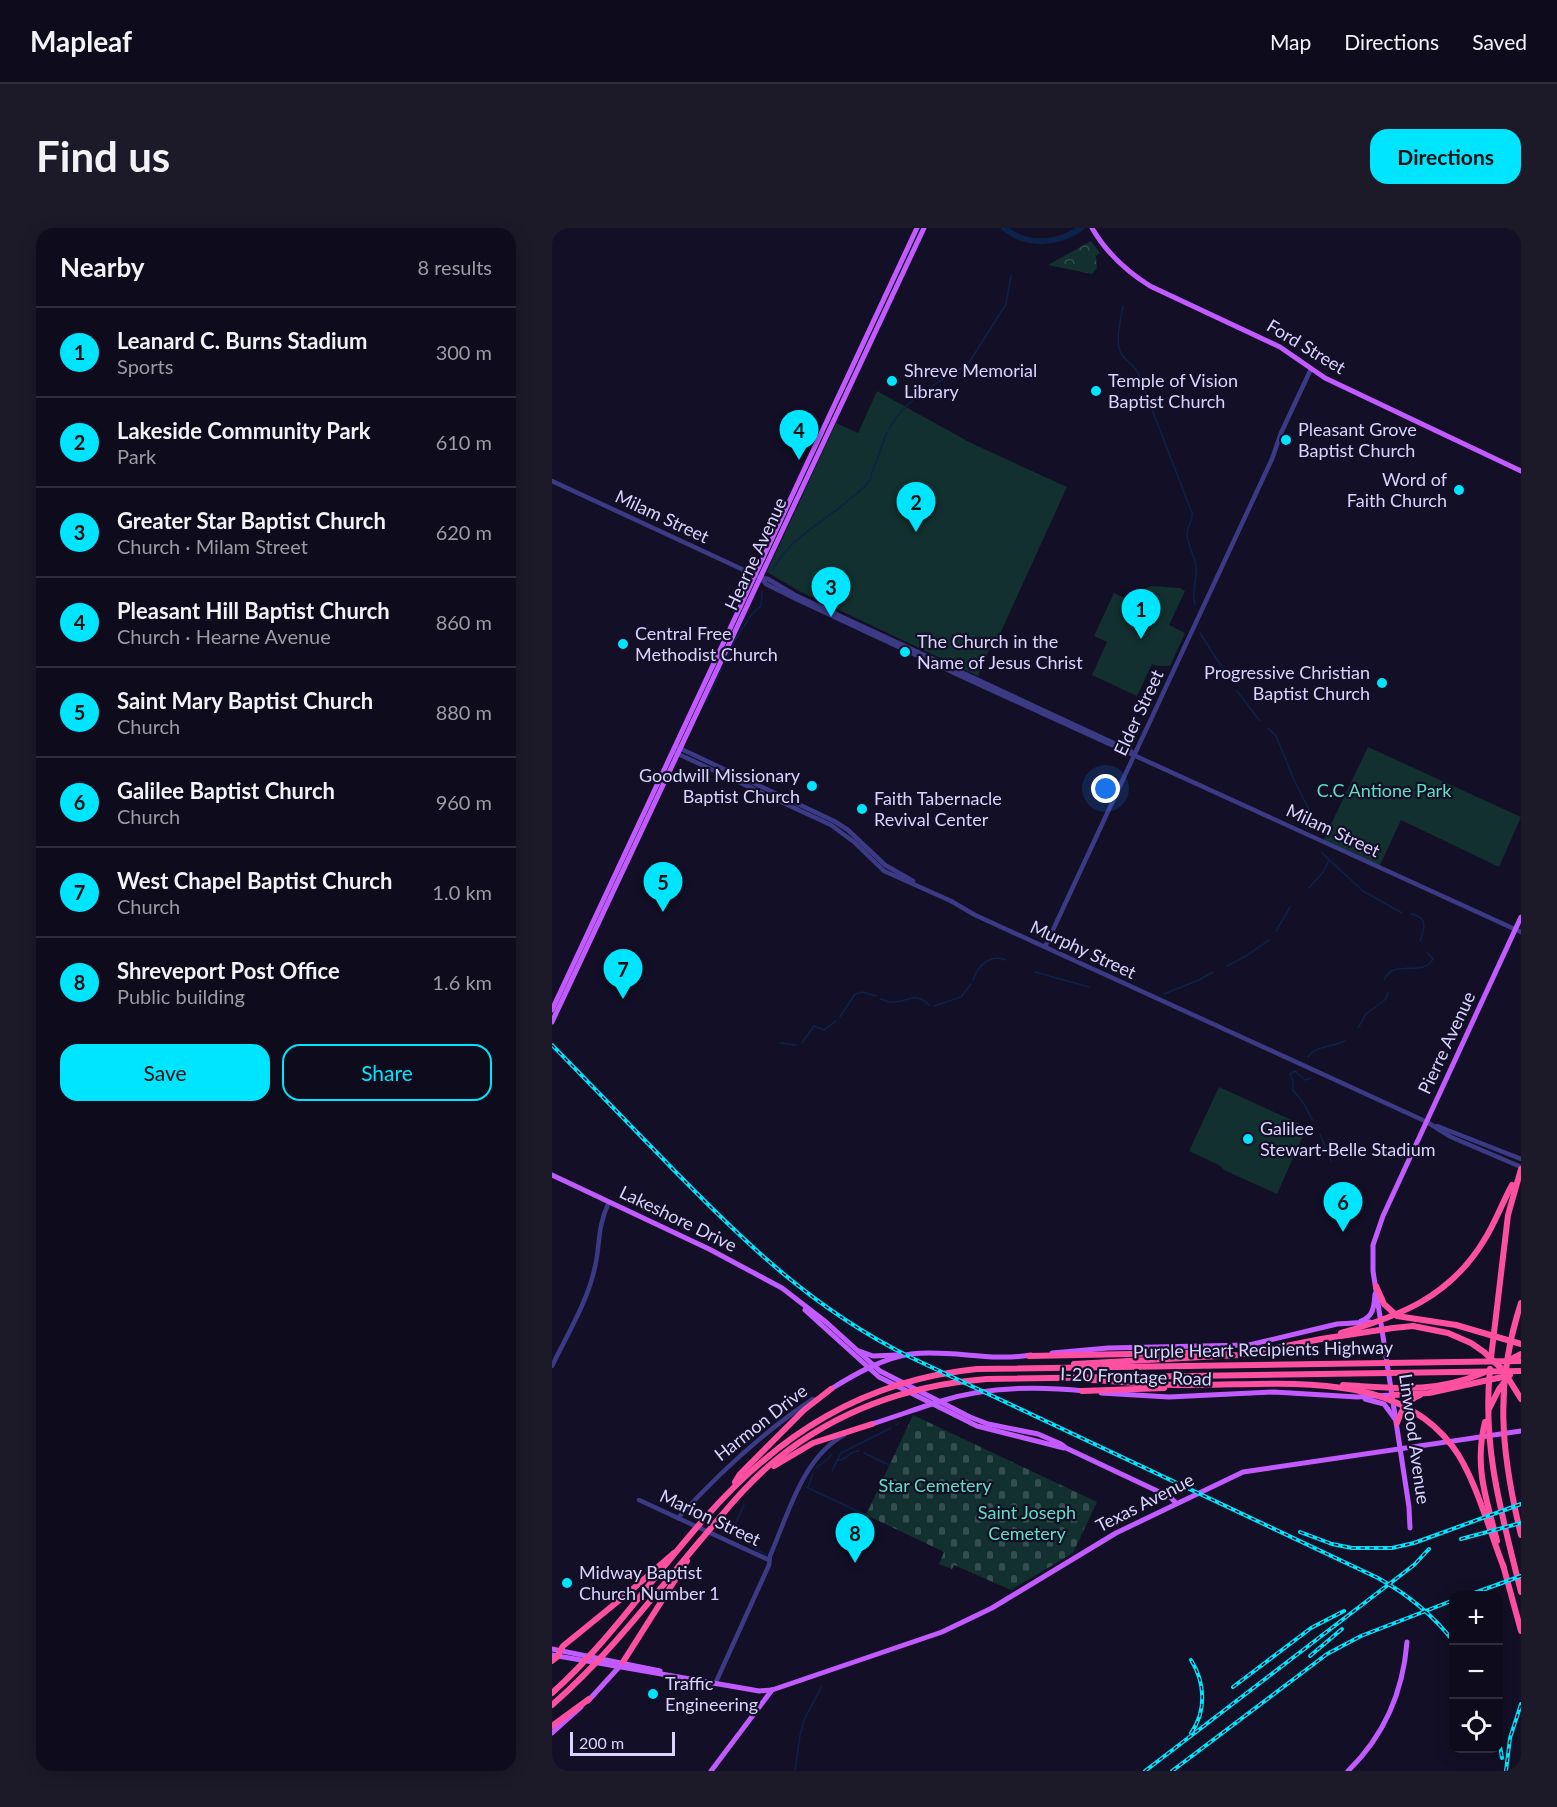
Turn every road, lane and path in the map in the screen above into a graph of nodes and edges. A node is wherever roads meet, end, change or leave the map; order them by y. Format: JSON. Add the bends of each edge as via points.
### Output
{"nodes":[{"id":1,"x":917,"y":228,"type":"edge"},
{"id":2,"x":924,"y":228,"type":"edge"},
{"id":3,"x":1092,"y":228,"type":"edge"},
{"id":4,"x":1311,"y":369,"type":"junction"},
{"id":5,"x":1521,"y":471,"type":"edge"},
{"id":6,"x":552,"y":481,"type":"edge"},
{"id":7,"x":758,"y":577,"type":"junction"},
{"id":8,"x":676,"y":750,"type":"junction"},
{"id":9,"x":1134,"y":755,"type":"junction"},
{"id":10,"x":1521,"y":917,"type":"edge"},
{"id":11,"x":1518,"y":931,"type":"edge"},
{"id":12,"x":1045,"y":947,"type":"junction"},
{"id":13,"x":554,"y":1010,"type":"edge"},
{"id":14,"x":552,"y":1022,"type":"edge"},
{"id":15,"x":1427,"y":1122,"type":"junction"},
{"id":16,"x":1521,"y":1159,"type":"edge"},
{"id":17,"x":1521,"y":1169,"type":"edge"},
{"id":18,"x":552,"y":1175,"type":"edge"},
{"id":19,"x":609,"y":1202,"type":"junction"},
{"id":20,"x":1376,"y":1286,"type":"junction"},
{"id":21,"x":789,"y":1294,"type":"junction"},
{"id":22,"x":1521,"y":1303,"type":"edge"},
{"id":23,"x":1420,"y":1320,"type":"junction"},
{"id":24,"x":1382,"y":1322,"type":"junction"},
{"id":25,"x":1342,"y":1324,"type":"junction"},
{"id":26,"x":841,"y":1336,"type":"junction"},
{"id":27,"x":1321,"y":1340,"type":"junction"},
{"id":28,"x":1521,"y":1344,"type":"edge"},
{"id":29,"x":1276,"y":1348,"type":"junction"},
{"id":30,"x":910,"y":1354,"type":"junction"},
{"id":31,"x":1521,"y":1354,"type":"edge"},
{"id":32,"x":1387,"y":1355,"type":"joint"},
{"id":33,"x":854,"y":1356,"type":"junction"},
{"id":34,"x":1029,"y":1356,"type":"junction"},
{"id":35,"x":1521,"y":1362,"type":"edge"},
{"id":36,"x":552,"y":1366,"type":"edge"},
{"id":37,"x":871,"y":1367,"type":"junction"},
{"id":38,"x":1020,"y":1368,"type":"junction"},
{"id":39,"x":1521,"y":1372,"type":"edge"},
{"id":40,"x":853,"y":1376,"type":"junction"},
{"id":41,"x":1043,"y":1378,"type":"junction"},
{"id":42,"x":1318,"y":1384,"type":"junction"},
{"id":43,"x":1194,"y":1385,"type":"junction"},
{"id":44,"x":831,"y":1389,"type":"junction"},
{"id":45,"x":1082,"y":1391,"type":"junction"},
{"id":46,"x":1429,"y":1393,"type":"junction"},
{"id":47,"x":1392,"y":1395,"type":"junction"},
{"id":48,"x":963,"y":1396,"type":"junction"},
{"id":49,"x":1340,"y":1396,"type":"junction"},
{"id":50,"x":1521,"y":1399,"type":"edge"},
{"id":51,"x":938,"y":1401,"type":"junction"},
{"id":52,"x":932,"y":1404,"type":"junction"},
{"id":53,"x":917,"y":1409,"type":"junction"},
{"id":54,"x":961,"y":1413,"type":"junction"},
{"id":55,"x":952,"y":1415,"type":"junction"},
{"id":56,"x":1397,"y":1423,"type":"junction"},
{"id":57,"x":872,"y":1424,"type":"junction"},
{"id":58,"x":1521,"y":1431,"type":"edge"},
{"id":59,"x":1066,"y":1448,"type":"junction"},
{"id":60,"x":1401,"y":1449,"type":"junction"},
{"id":61,"x":749,"y":1485,"type":"junction"},
{"id":62,"x":731,"y":1489,"type":"junction"},
{"id":63,"x":639,"y":1500,"type":"dead end"},
{"id":64,"x":1176,"y":1503,"type":"junction"},
{"id":65,"x":678,"y":1518,"type":"junction"},
{"id":66,"x":1410,"y":1528,"type":"dead end"},
{"id":67,"x":1521,"y":1535,"type":"edge"},
{"id":68,"x":699,"y":1543,"type":"junction"},
{"id":69,"x":679,"y":1549,"type":"junction"},
{"id":70,"x":769,"y":1560,"type":"junction"},
{"id":71,"x":1504,"y":1568,"type":"junction"},
{"id":72,"x":1521,"y":1592,"type":"edge"},
{"id":73,"x":1521,"y":1631,"type":"edge"},
{"id":74,"x":1407,"y":1642,"type":"dead end"},
{"id":75,"x":552,"y":1649,"type":"edge"},
{"id":76,"x":555,"y":1656,"type":"edge"},
{"id":77,"x":621,"y":1665,"type":"junction"},
{"id":78,"x":716,"y":1682,"type":"junction"},
{"id":79,"x":772,"y":1690,"type":"junction"},
{"id":80,"x":552,"y":1693,"type":"edge"},
{"id":81,"x":589,"y":1699,"type":"junction"},
{"id":82,"x":552,"y":1705,"type":"edge"},
{"id":83,"x":552,"y":1726,"type":"edge"},
{"id":84,"x":552,"y":1733,"type":"edge"},
{"id":85,"x":711,"y":1771,"type":"edge"},
{"id":86,"x":1348,"y":1771,"type":"edge"}],
"edges":[{"from":1,"to":7,"type":"main road","name":"Hearne Avenue"},
{"from":2,"to":7,"type":"main road","name":"Hearne Avenue"},
{"from":3,"to":4,"type":"main road","name":"Ford Street","via":[[1125,269],[1150,286],[1280,346]]},
{"from":4,"to":5,"type":"main road","name":"Ford Street"},
{"from":4,"to":9,"type":"street","name":"Elder Street"},
{"from":6,"to":7,"type":"street","name":"Milam Street"},
{"from":7,"to":8,"type":"main road","name":"Hearne Avenue"},
{"from":7,"to":9,"type":"street","name":"Milam Street","via":[[806,604]]},
{"from":8,"to":12,"type":"street","name":"Murphy Street","via":[[834,820],[885,865],[975,915]]},
{"from":8,"to":13,"type":"main road","name":"Hearne Avenue"},
{"from":9,"to":11,"type":"street","name":"Milam Street"},
{"from":9,"to":12,"type":"street","name":"Elder Street"},
{"from":10,"to":11,"type":"main road","name":"Pierre Avenue"},
{"from":11,"to":15,"type":"main road","name":"Pierre Avenue"},
{"from":12,"to":15,"type":"street","name":"Murphy Street"},
{"from":13,"to":14,"type":"main road","name":"Hearne Avenue"},
{"from":15,"to":16,"type":"street"},
{"from":15,"to":17,"type":"street","name":"Murphy Street"},
{"from":15,"to":20,"type":"main road","name":"Pierre Avenue","via":[[1378,1228],[1372,1254]]},
{"from":17,"to":27,"type":"highway","via":[[1476,1253],[1451,1281],[1396,1315]]},
{"from":17,"to":72,"type":"highway","via":[[1508,1215],[1487,1399],[1488,1441],[1497,1495]]},
{"from":18,"to":19,"type":"main road","name":"Lakeshore Drive"},
{"from":19,"to":21,"type":"main road","name":"Lakeshore Drive","via":[[709,1249]]},
{"from":19,"to":36,"type":"street","via":[[600,1224],[592,1280]]},
{"from":20,"to":23,"type":"highway","via":[[1393,1313]]},
{"from":20,"to":24,"type":"main road","name":"Pierre Avenue"},
{"from":20,"to":25,"type":"main road","via":[[1370,1315]]},
{"from":21,"to":26,"type":"main road","name":"Lakeshore Drive"},
{"from":21,"to":33,"type":"main road","name":"Lakeshore Drive"},
{"from":22,"to":67,"type":"highway","via":[[1508,1353],[1503,1430],[1510,1490]]},
{"from":23,"to":24,"type":"highway"},
{"from":23,"to":28,"type":"highway","via":[[1467,1327]]},
{"from":24,"to":25,"type":"main road","name":"I-20 Frontage Road"},
{"from":24,"to":32,"type":"main road","name":"Pierre Avenue"},
{"from":25,"to":34,"type":"main road","name":"I-20 Frontage Road","via":[[1249,1345],[1108,1348]]},
{"from":26,"to":30,"type":"main road","via":[[873,1356]]},
{"from":26,"to":37,"type":"main road","name":"Lakeshore Drive"},
{"from":27,"to":29,"type":"highway"},
{"from":27,"to":50,"type":"highway","via":[[1403,1326],[1448,1333],[1471,1343],[1494,1360]]},
{"from":29,"to":34,"type":"highway"},
{"from":29,"to":38,"type":"highway","via":[[1239,1355]]},
{"from":30,"to":34,"type":"main road","name":"I-20 Frontage Road"},
{"from":30,"to":37,"type":"main road","name":"I-20 Frontage Road"},
{"from":31,"to":42,"type":"highway","via":[[1478,1375],[1437,1387]]},
{"from":32,"to":47,"type":"main road","name":"Linwood Avenue"},
{"from":33,"to":37,"type":"main road","name":"Lakeshore Drive"},
{"from":33,"to":40,"type":"main road","via":[[859,1366]]},
{"from":35,"to":38,"type":"highway","name":"Purple Heart Recipients Highway"},
{"from":35,"to":71,"type":"highway","via":[[1494,1399],[1484,1423],[1480,1452],[1482,1485]]},
{"from":37,"to":40,"type":"main road","name":"Harmon Drive"},
{"from":37,"to":51,"type":"main road","name":"Lakeshore Drive"},
{"from":37,"to":52,"type":"main road","name":"Lakeshore Drive","via":[[879,1377]]},
{"from":38,"to":62,"type":"highway","name":"Purple Heart Recipients Highway","via":[[939,1374],[879,1390],[799,1431]]},
{"from":39,"to":41,"type":"highway","name":"Purple Heart Recipients Highway"},
{"from":39,"to":46,"type":"highway"},
{"from":40,"to":44,"type":"main road","name":"Harmon Drive"},
{"from":41,"to":43,"type":"highway"},
{"from":41,"to":61,"type":"highway","name":"Purple Heart Recipients Highway","via":[[954,1382],[891,1396],[816,1431],[776,1459]]},
{"from":42,"to":43,"type":"highway"},
{"from":42,"to":71,"type":"highway","via":[[1390,1401],[1437,1429],[1464,1465]]},
{"from":43,"to":45,"type":"highway"},
{"from":44,"to":62,"type":"highway","via":[[804,1410],[740,1474]]},
{"from":44,"to":65,"type":"street","name":"Harmon Drive","via":[[746,1450]]},
{"from":45,"to":48,"type":"main road","name":"I-20 Frontage Road","via":[[1006,1389]]},
{"from":45,"to":49,"type":"main road","name":"I-20 Frontage Road","via":[[1169,1397],[1274,1392]]},
{"from":46,"to":47,"type":"highway"},
{"from":46,"to":56,"type":"highway","via":[[1408,1401]]},
{"from":47,"to":49,"type":"main road","name":"I-20 Frontage Road"},
{"from":47,"to":56,"type":"main road","name":"Linwood Avenue"},
{"from":48,"to":51,"type":"main road","name":"I-20 Frontage Road"},
{"from":48,"to":54,"type":"main road","via":[[957,1405]]},
{"from":49,"to":56,"type":"main road","via":[[1378,1401],[1389,1409]]},
{"from":51,"to":52,"type":"main road","name":"I-20 Frontage Road"},
{"from":51,"to":54,"type":"main road","name":"Lakeshore Drive"},
{"from":52,"to":53,"type":"main road","name":"I-20 Frontage Road"},
{"from":52,"to":55,"type":"main road","name":"Lakeshore Drive"},
{"from":53,"to":55,"type":"main road"},
{"from":53,"to":57,"type":"main road","name":"I-20 Frontage Road"},
{"from":54,"to":59,"type":"main road","name":"Lakeshore Drive","via":[[988,1424],[1038,1434]]},
{"from":55,"to":59,"type":"main road","name":"Lakeshore Drive","via":[[986,1429]]},
{"from":56,"to":60,"type":"main road","name":"Linwood Avenue"},
{"from":57,"to":61,"type":"highway","via":[[799,1450]]},
{"from":57,"to":70,"type":"street","via":[[836,1440],[819,1455],[802,1482]]},
{"from":58,"to":60,"type":"main road","name":"Texas Avenue"},
{"from":59,"to":64,"type":"main road","name":"Lakeshore Drive"},
{"from":60,"to":64,"type":"main road","name":"Texas Avenue","via":[[1247,1472]]},
{"from":60,"to":66,"type":"main road","name":"Linwood Avenue"},
{"from":61,"to":68,"type":"highway"},
{"from":62,"to":69,"type":"highway"},
{"from":63,"to":65,"type":"street","name":"Marion Street"},
{"from":64,"to":79,"type":"main road","name":"Texas Avenue","via":[[1116,1533],[992,1608],[942,1632]]},
{"from":65,"to":70,"type":"street","name":"Marion Street"},
{"from":68,"to":77,"type":"highway"},
{"from":68,"to":82,"type":"highway","via":[[608,1649]]},
{"from":69,"to":76,"type":"highway"},
{"from":69,"to":80,"type":"highway","via":[[599,1647]]},
{"from":70,"to":78,"type":"street"},
{"from":71,"to":73,"type":"highway"},
{"from":74,"to":86,"type":"main road","via":[[1402,1677],[1390,1712],[1369,1748]]},
{"from":75,"to":76,"type":"main road"},
{"from":76,"to":77,"type":"main road"},
{"from":77,"to":78,"type":"main road"},
{"from":77,"to":81,"type":"main road"},
{"from":78,"to":79,"type":"main road"},
{"from":79,"to":85,"type":"main road"},
{"from":81,"to":83,"type":"highway"},
{"from":81,"to":84,"type":"main road"}]}
